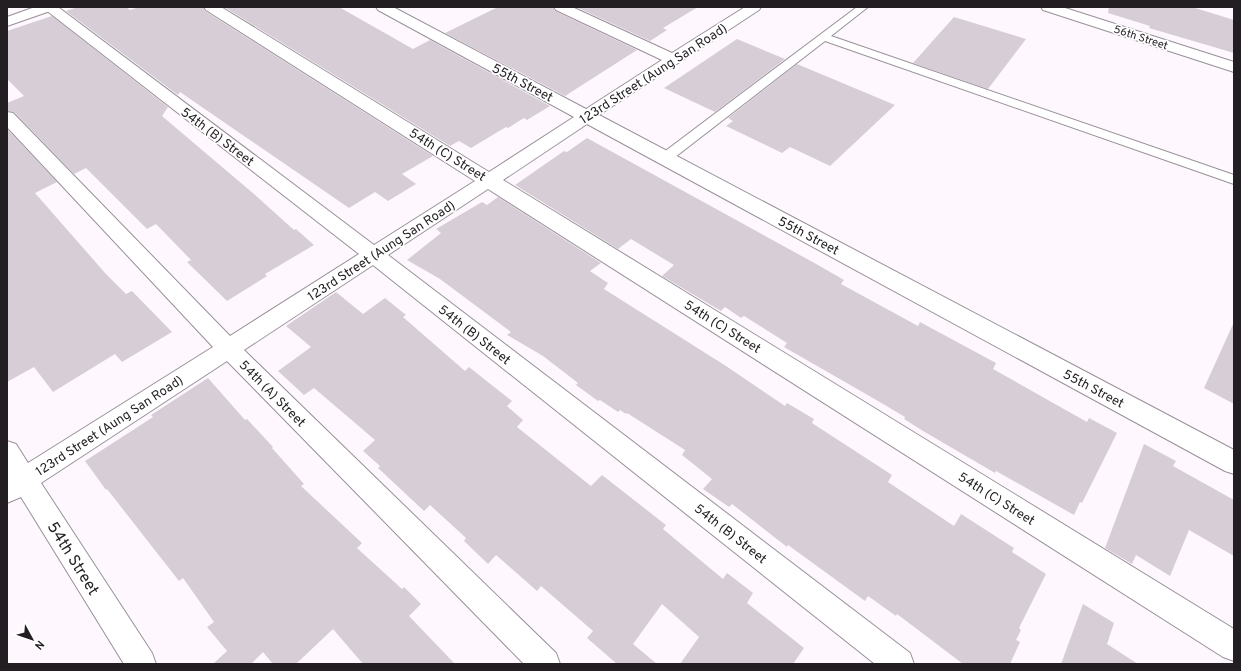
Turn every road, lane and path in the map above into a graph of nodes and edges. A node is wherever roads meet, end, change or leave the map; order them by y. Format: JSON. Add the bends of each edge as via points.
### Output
{"nodes":[{"id":1,"x":48,"y":7,"type":"edge"},
{"id":2,"x":211,"y":7,"type":"edge"},
{"id":3,"x":383,"y":7,"type":"edge"},
{"id":4,"x":561,"y":7,"type":"edge"},
{"id":5,"x":863,"y":7,"type":"edge"},
{"id":6,"x":1048,"y":7,"type":"edge"},
{"id":7,"x":742,"y":10,"type":"edge"},
{"id":8,"x":7,"y":22,"type":"edge"},
{"id":9,"x":823,"y":37,"type":"junction"},
{"id":10,"x":672,"y":59,"type":"junction"},
{"id":11,"x":1234,"y":67,"type":"edge"},
{"id":12,"x":587,"y":116,"type":"junction"},
{"id":13,"x":7,"y":117,"type":"edge"},
{"id":14,"x":665,"y":158,"type":"junction"},
{"id":15,"x":490,"y":180,"type":"junction"},
{"id":16,"x":1234,"y":180,"type":"edge"},
{"id":17,"x":374,"y":255,"type":"junction"},
{"id":18,"x":228,"y":348,"type":"junction"},
{"id":19,"x":7,"y":452,"type":"edge"},
{"id":20,"x":1234,"y":463,"type":"edge"},
{"id":21,"x":16,"y":485,"type":"edge"},
{"id":22,"x":1234,"y":646,"type":"edge"},
{"id":23,"x":141,"y":664,"type":"edge"},
{"id":24,"x":545,"y":664,"type":"edge"},
{"id":25,"x":899,"y":664,"type":"edge"}],
"edges":[{"from":1,"to":8,"type":"street"},
{"from":1,"to":17,"type":"street","name":"54th (B) Street"},
{"from":2,"to":15,"type":"street","name":"54th (C) Street"},
{"from":3,"to":12,"type":"street","name":"55th Street"},
{"from":4,"to":10,"type":"street"},
{"from":5,"to":9,"type":"lane"},
{"from":6,"to":11,"type":"street","name":"56th Street"},
{"from":7,"to":10,"type":"street","name":"123rd Street (Aung San Road)"},
{"from":9,"to":14,"type":"lane"},
{"from":9,"to":16,"type":"lane"},
{"from":10,"to":12,"type":"street","name":"123rd Street (Aung San Road)"},
{"from":12,"to":14,"type":"street","name":"55th Street"},
{"from":12,"to":15,"type":"street","name":"123rd Street (Aung San Road)"},
{"from":13,"to":18,"type":"street","name":"54th (A) Street"},
{"from":14,"to":20,"type":"street","name":"55th Street"},
{"from":15,"to":17,"type":"street","name":"123rd Street (Aung San Road)"},
{"from":15,"to":22,"type":"street","name":"54th (C) Street"},
{"from":17,"to":18,"type":"street","name":"123rd Street (Aung San Road)"},
{"from":17,"to":25,"type":"street","name":"54th (B) Street"},
{"from":18,"to":21,"type":"street","name":"123rd Street (Aung San Road)"},
{"from":18,"to":24,"type":"street","name":"54th (A) Street"},
{"from":19,"to":21,"type":"street","name":"54th Street"},
{"from":21,"to":23,"type":"street","name":"54th Street"}]}
